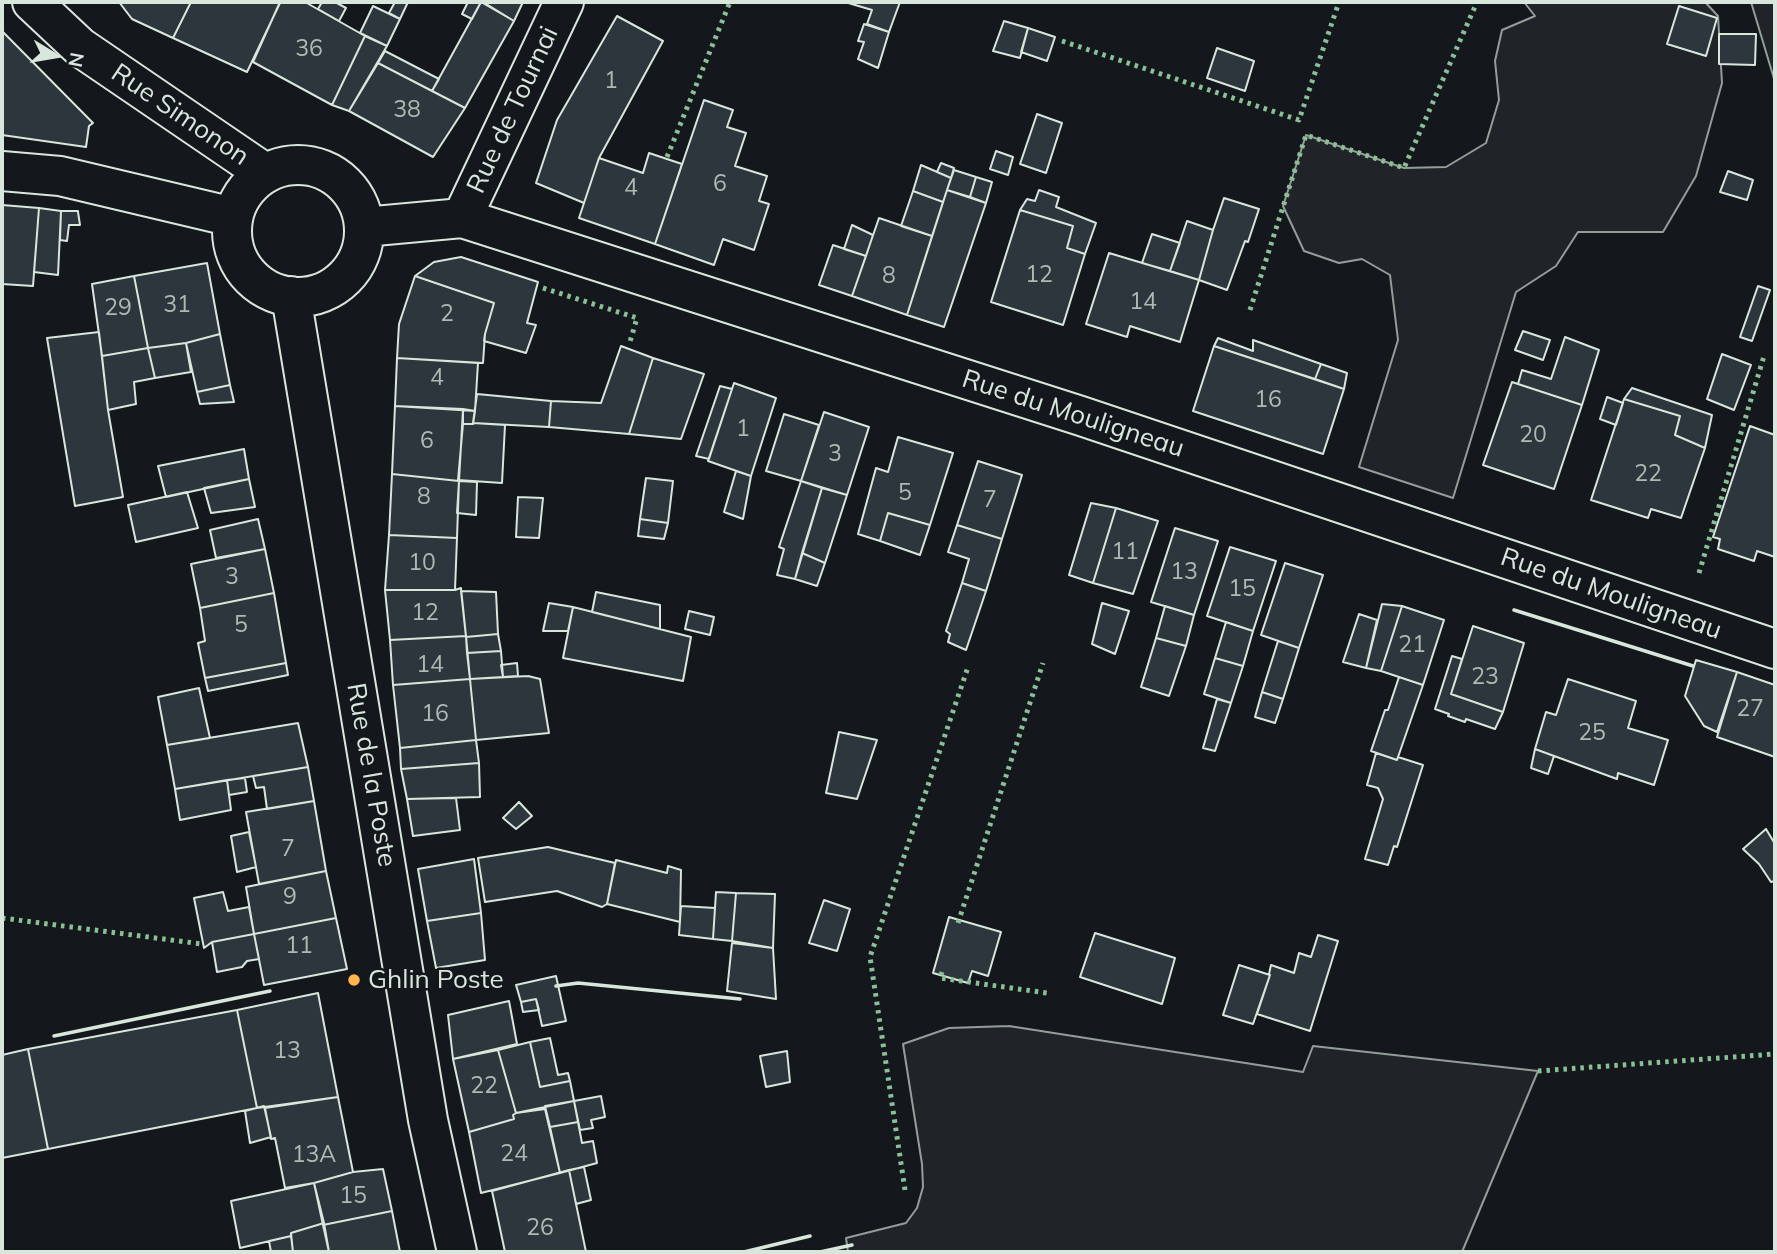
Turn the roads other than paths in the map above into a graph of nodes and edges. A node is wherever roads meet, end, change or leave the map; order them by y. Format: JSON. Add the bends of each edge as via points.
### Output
{"nodes":[{"id":1,"x":32,"y":2,"type":"edge"},
{"id":2,"x":564,"y":2,"type":"edge"},
{"id":3,"x":2,"y":171,"type":"edge"},
{"id":4,"x":265,"y":173,"type":"junction"},
{"id":5,"x":233,"y":217,"type":"junction"},
{"id":6,"x":462,"y":218,"type":"junction"},
{"id":7,"x":364,"y":227,"type":"junction"},
{"id":8,"x":291,"y":296,"type":"junction"},
{"id":9,"x":1775,"y":649,"type":"edge"},
{"id":10,"x":457,"y":1252,"type":"edge"}],
"edges":[{"from":1,"to":4,"type":"street","name":"Rue Simonon","via":[[80,47]]},
{"from":2,"to":6,"type":"street","name":"Rue de Tournai"},
{"from":3,"to":5,"type":"street","via":[[61,177]]},
{"from":4,"to":5,"type":"street","via":[[247,188]]},
{"from":4,"to":7,"type":"street","via":[[303,165],[324,169],[346,185],[359,204]]},
{"from":5,"to":8,"type":"street","via":[[237,258],[250,277],[269,290]]},
{"from":6,"to":7,"type":"street","name":"Rue du Mouligneau"},
{"from":6,"to":9,"type":"street","name":"Rue du Mouligneau","via":[[1067,411]]},
{"from":7,"to":8,"type":"street","via":[[361,251],[349,273],[335,286],[314,295]]},
{"from":8,"to":10,"type":"street","name":"Rue de la Poste","via":[[428,1119]]}]}
